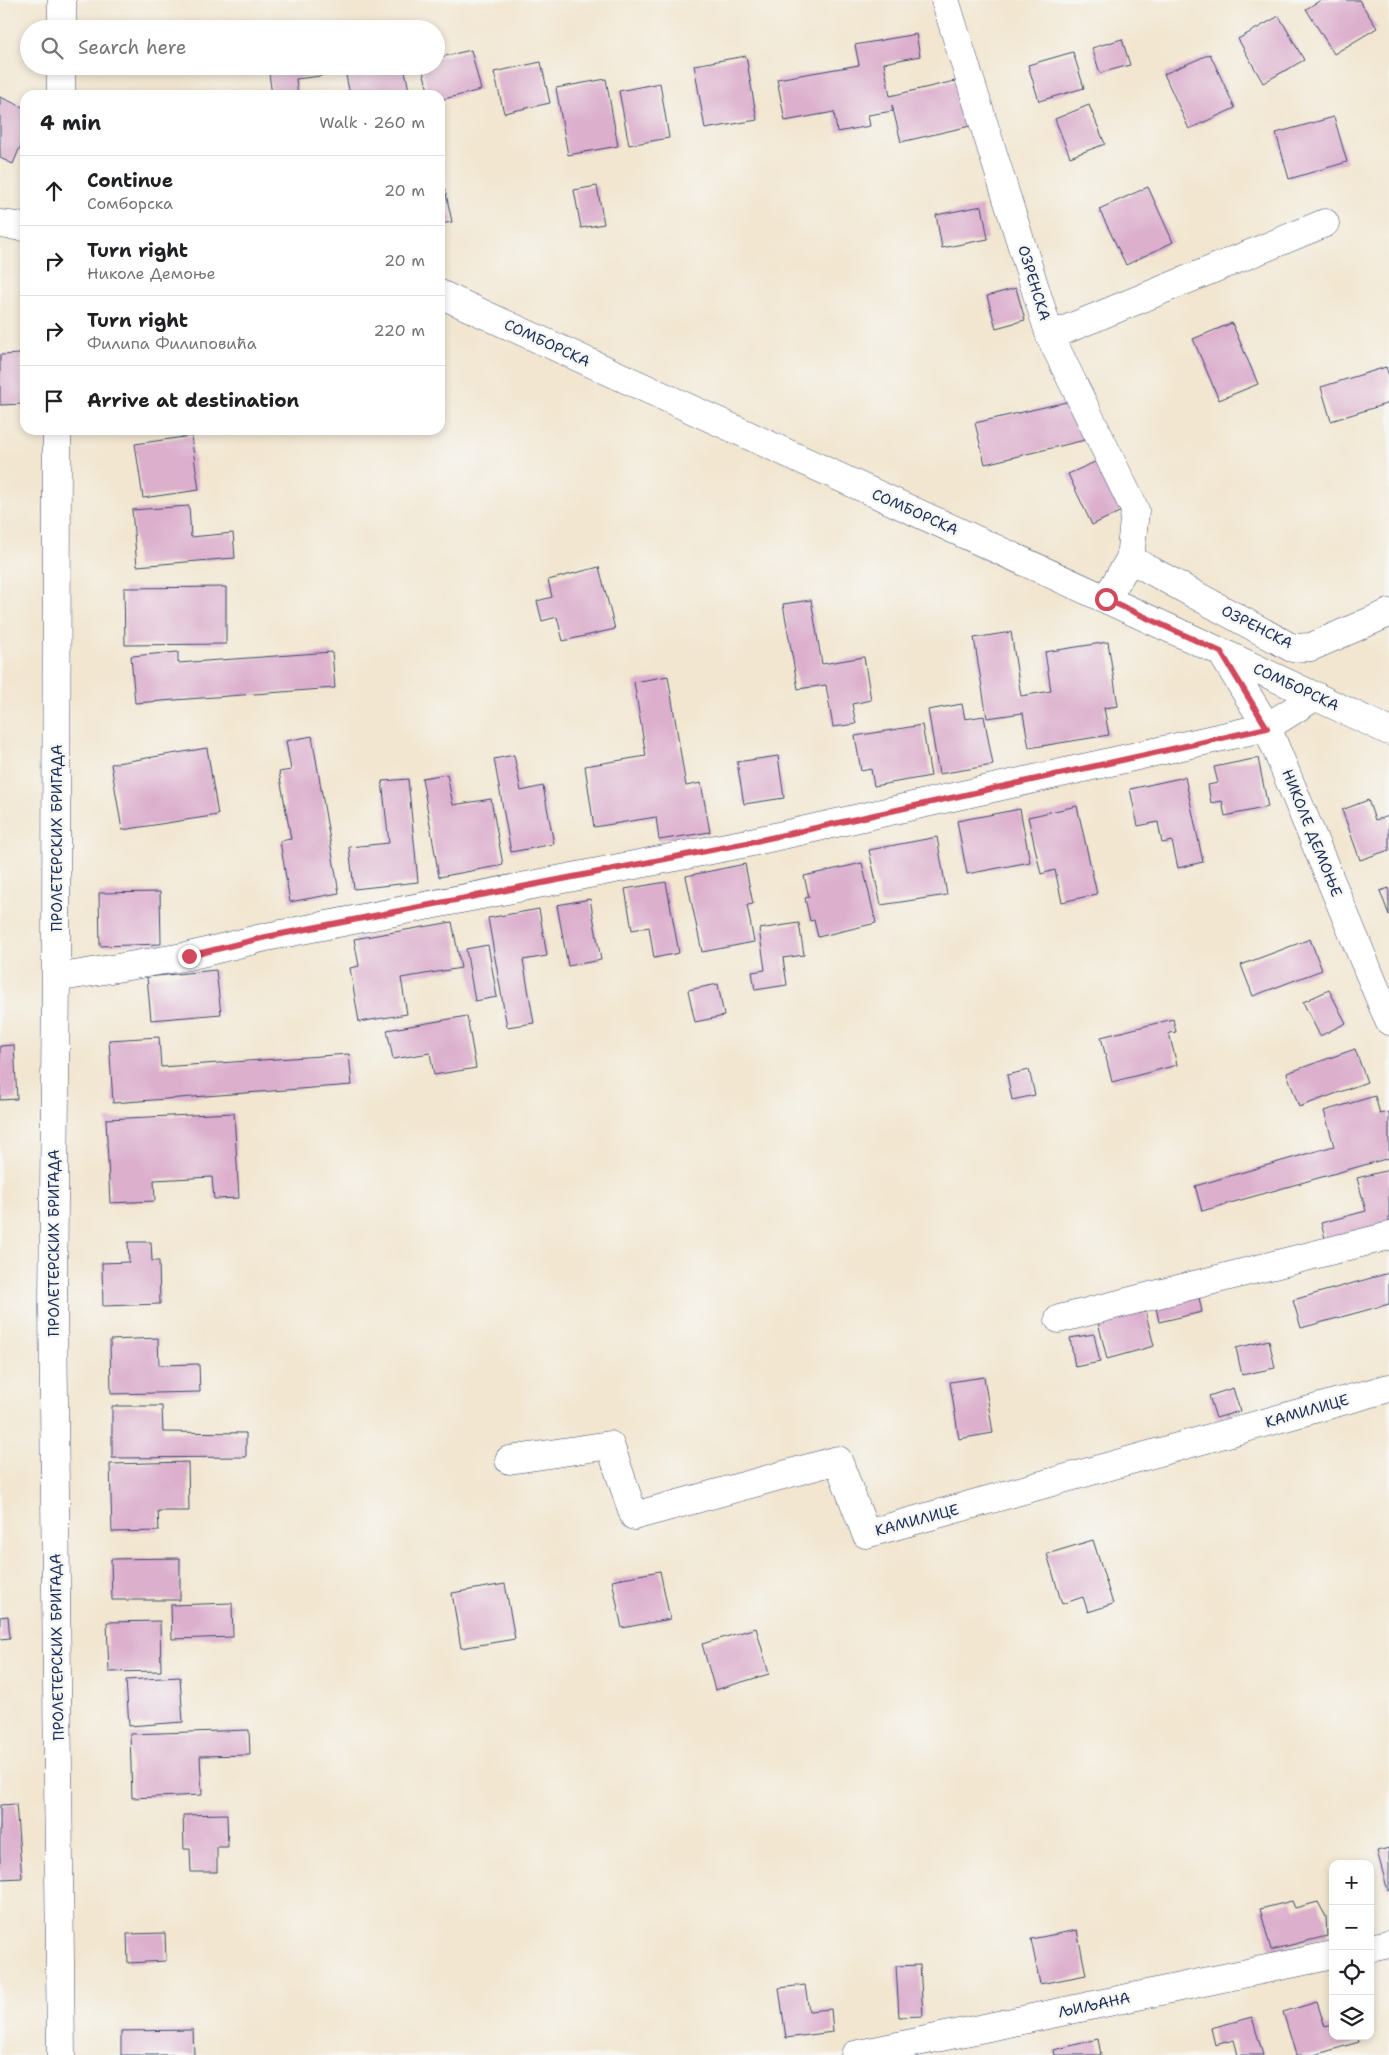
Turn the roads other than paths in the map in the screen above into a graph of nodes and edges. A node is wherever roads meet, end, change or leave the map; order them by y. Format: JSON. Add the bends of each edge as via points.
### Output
{"nodes":[{"id":1,"x":62,"y":0,"type":"edge"},
{"id":2,"x":945,"y":0,"type":"edge"},
{"id":3,"x":62,"y":20,"type":"edge"},
{"id":4,"x":61,"y":75,"type":"edge"},
{"id":5,"x":61,"y":90,"type":"edge"},
{"id":6,"x":1325,"y":223,"type":"dead end"},
{"id":7,"x":0,"y":224,"type":"edge"},
{"id":8,"x":20,"y":226,"type":"edge"},
{"id":9,"x":445,"y":296,"type":"edge"},
{"id":10,"x":1050,"y":336,"type":"junction"},
{"id":11,"x":57,"y":435,"type":"edge"},
{"id":12,"x":1130,"y":558,"type":"junction"},
{"id":13,"x":1106,"y":599,"type":"junction"},
{"id":14,"x":1389,"y":612,"type":"edge"},
{"id":15,"x":1221,"y":652,"type":"junction"},
{"id":16,"x":1316,"y":696,"type":"junction"},
{"id":17,"x":1267,"y":728,"type":"junction"},
{"id":18,"x":1389,"y":731,"type":"edge"},
{"id":19,"x":56,"y":978,"type":"junction"},
{"id":20,"x":1389,"y":1021,"type":"edge"},
{"id":21,"x":1389,"y":1236,"type":"edge"},
{"id":22,"x":1059,"y":1319,"type":"dead end"},
{"id":23,"x":1389,"y":1388,"type":"edge"},
{"id":24,"x":509,"y":1460,"type":"dead end"},
{"id":25,"x":1389,"y":1944,"type":"edge"},
{"id":26,"x":1374,"y":1947,"type":"edge"},
{"id":27,"x":1329,"y":1957,"type":"edge"},
{"id":28,"x":60,"y":2055,"type":"edge"},
{"id":29,"x":856,"y":2055,"type":"edge"}],
"edges":[{"from":1,"to":3,"type":"street"},
{"from":2,"to":10,"type":"street","name":"ОЗРЕНСКА"},
{"from":4,"to":5,"type":"street"},
{"from":6,"to":10,"type":"street"},
{"from":7,"to":8,"type":"street"},
{"from":9,"to":13,"type":"street","name":"СОМБОРСКА"},
{"from":10,"to":12,"type":"street","name":"ОЗРЕНСКА","via":[[1135,510]]},
{"from":11,"to":19,"type":"street","name":"ПРОЛЕТЕРСКИХ БРИГАДА"},
{"from":12,"to":13,"type":"street","name":"ОЗРЕНСКА"},
{"from":12,"to":14,"type":"street","name":"ОЗРЕНСКА","via":[[1292,648],[1311,647]]},
{"from":13,"to":15,"type":"street","name":"СОМБОРСКА"},
{"from":15,"to":16,"type":"street","name":"СОМБОРСКА"},
{"from":15,"to":17,"type":"street","name":"НИКОЛЕ ДЕМОЊЕ"},
{"from":16,"to":17,"type":"street"},
{"from":16,"to":18,"type":"street","name":"СОМБОРСКА"},
{"from":17,"to":19,"type":"street","via":[[747,843],[266,937],[189,956]]},
{"from":17,"to":20,"type":"street","name":"НИКОЛЕ ДЕМОЊЕ"},
{"from":19,"to":28,"type":"street","name":"ПРОЛЕТЕРСКИХ БРИГАДА","via":[[53,1307]]},
{"from":21,"to":22,"type":"street"},
{"from":23,"to":24,"type":"street","name":"КАМИЛИЦЕ","via":[[866,1534],[838,1460],[634,1516],[610,1445]]},
{"from":25,"to":26,"type":"street"},
{"from":27,"to":29,"type":"street","name":"ЉИЉАНА"}]}
